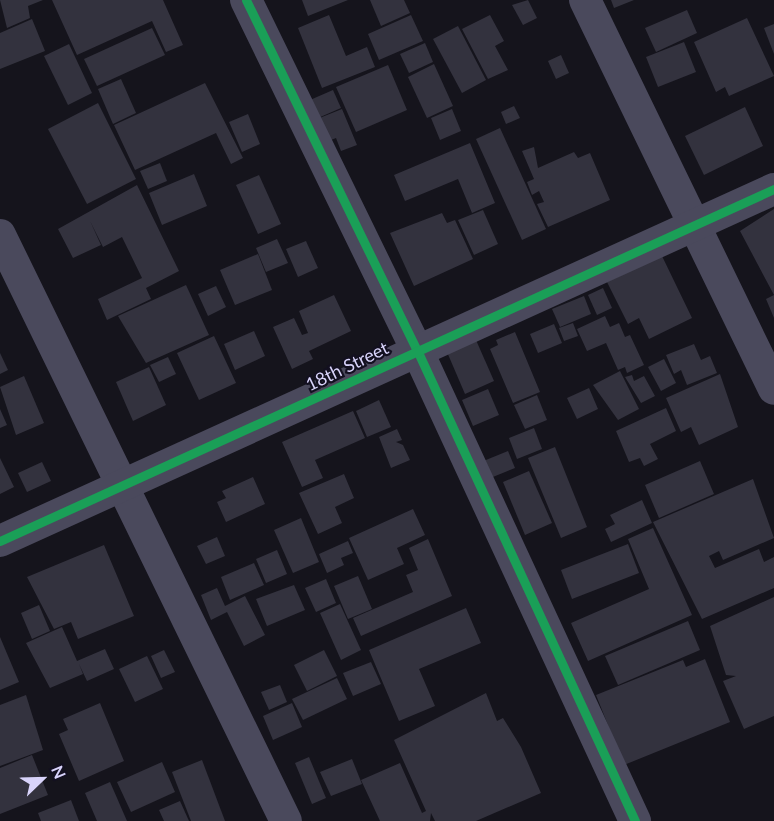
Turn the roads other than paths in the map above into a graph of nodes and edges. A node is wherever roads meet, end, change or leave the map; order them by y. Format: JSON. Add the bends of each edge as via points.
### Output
{"nodes":[{"id":1,"x":246,"y":0,"type":"edge"},
{"id":2,"x":585,"y":0,"type":"edge"},
{"id":3,"x":774,"y":189,"type":"edge"},
{"id":4,"x":696,"y":228,"type":"junction"},
{"id":5,"x":0,"y":235,"type":"edge"},
{"id":6,"x":417,"y":350,"type":"junction"},
{"id":7,"x":774,"y":389,"type":"edge"},
{"id":8,"x":125,"y":485,"type":"junction"},
{"id":9,"x":0,"y":542,"type":"edge"},
{"id":10,"x":286,"y":821,"type":"edge"},
{"id":11,"x":635,"y":821,"type":"edge"}],
"edges":[{"from":1,"to":6,"type":"street"},
{"from":2,"to":4,"type":"street"},
{"from":3,"to":4,"type":"street","name":"18th Street"},
{"from":4,"to":6,"type":"street","name":"18th Street"},
{"from":4,"to":7,"type":"street"},
{"from":5,"to":8,"type":"street"},
{"from":6,"to":8,"type":"street","name":"18th Street"},
{"from":6,"to":11,"type":"street"},
{"from":8,"to":9,"type":"street","name":"18th Street"},
{"from":8,"to":10,"type":"street"}]}
